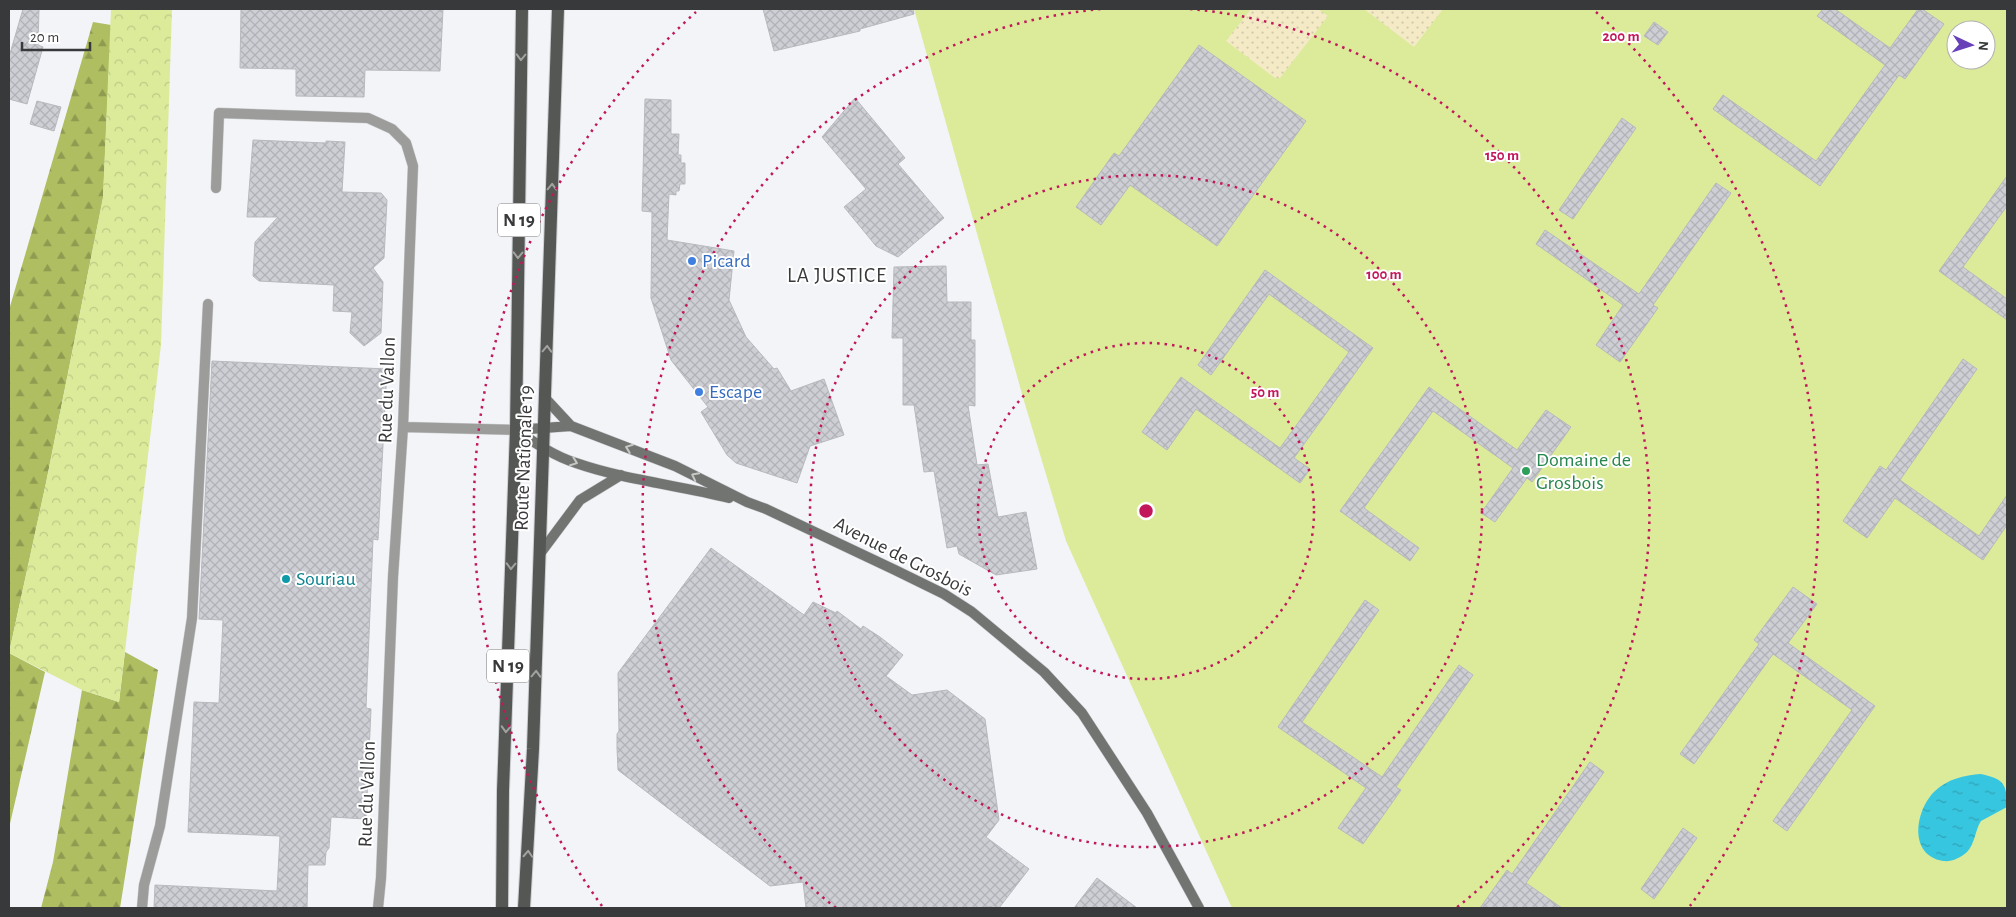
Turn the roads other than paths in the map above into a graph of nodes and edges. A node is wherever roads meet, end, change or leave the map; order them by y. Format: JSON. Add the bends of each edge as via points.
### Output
{"nodes":[{"id":1,"x":522,"y":9,"type":"edge"},
{"id":2,"x":558,"y":9,"type":"edge"},
{"id":3,"x":216,"y":188,"type":"dead end"},
{"id":4,"x":208,"y":304,"type":"dead end"},
{"id":5,"x":545,"y":398,"type":"junction"},
{"id":6,"x":571,"y":426,"type":"junction"},
{"id":7,"x":404,"y":427,"type":"junction"},
{"id":8,"x":544,"y":428,"type":"junction"},
{"id":9,"x":516,"y":430,"type":"junction"},
{"id":10,"x":543,"y":448,"type":"junction"},
{"id":11,"x":621,"y":475,"type":"junction"},
{"id":12,"x":747,"y":502,"type":"junction"},
{"id":13,"x":539,"y":556,"type":"junction"},
{"id":14,"x":142,"y":908,"type":"edge"},
{"id":15,"x":378,"y":908,"type":"edge"},
{"id":16,"x":502,"y":908,"type":"edge"},
{"id":17,"x":524,"y":908,"type":"edge"},
{"id":18,"x":1199,"y":908,"type":"edge"}],
"edges":[{"from":1,"to":9,"type":"main road","name":"Route Nationale 19","number":"N 19","one_way":true},
{"from":5,"to":2,"type":"main road","name":"Route Nationale 19","number":"N 19","one_way":true},
{"from":3,"to":7,"type":"street","name":"Rue du Vallon","via":[[219,113],[368,118],[392,129],[406,143],[413,166]]},
{"from":4,"to":14,"type":"street","via":[[192,618],[160,826],[144,885]]},
{"from":5,"to":6,"type":"street"},
{"from":5,"to":8,"type":"main road","name":"Route Nationale 19","number":"N 19"},
{"from":6,"to":8,"type":"street","name":"Avenue de Grosbois"},
{"from":12,"to":6,"type":"street","name":"Avenue de Grosbois","one_way":true,"via":[[675,466]]},
{"from":7,"to":9,"type":"street"},
{"from":7,"to":15,"type":"street","name":"Rue du Vallon","via":[[393,577]]},
{"from":8,"to":9,"type":"street","name":"Avenue de Grosbois"},
{"from":8,"to":10,"type":"main road","name":"Route Nationale 19","number":"N 19"},
{"from":9,"to":10,"type":"street","name":"Avenue de Grosbois"},
{"from":9,"to":16,"type":"main road","name":"Route Nationale 19","number":"N 19","one_way":true},
{"from":10,"to":11,"type":"street","name":"Avenue de Grosbois","one_way":true,"via":[[575,463]]},
{"from":10,"to":13,"type":"main road","name":"Route Nationale 19","number":"N 19"},
{"from":11,"to":12,"type":"street","name":"Avenue de Grosbois"},
{"from":11,"to":13,"type":"street","via":[[580,500]]},
{"from":12,"to":18,"type":"street","name":"Avenue de Grosbois","via":[[944,594],[972,612],[1044,672],[1082,713],[1147,813]]},
{"from":17,"to":13,"type":"main road","name":"Route Nationale 19","number":"N 19","one_way":true}]}
